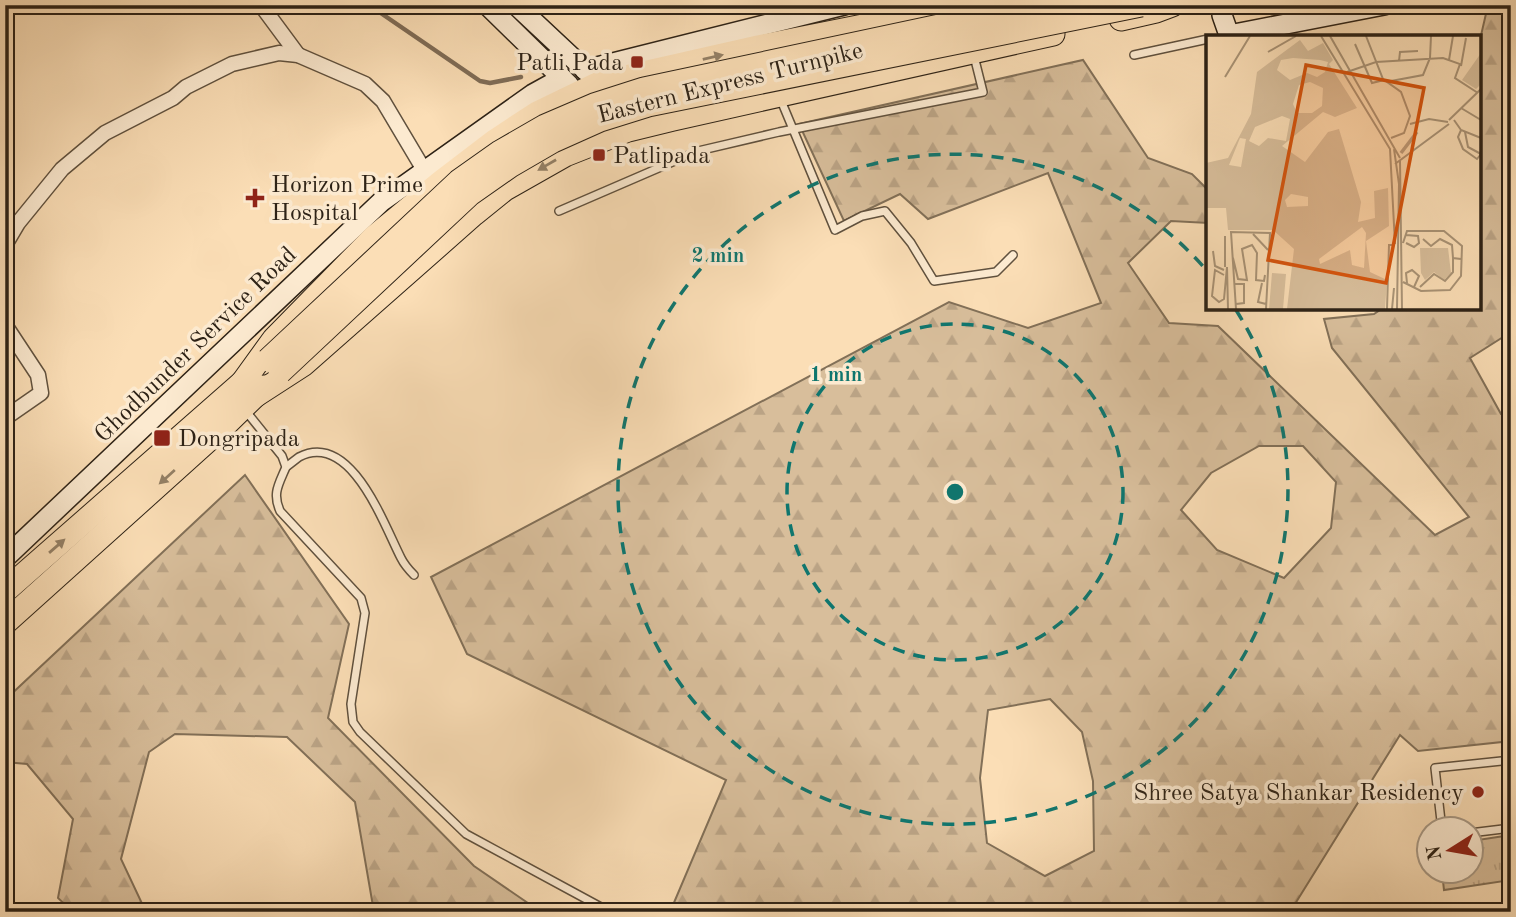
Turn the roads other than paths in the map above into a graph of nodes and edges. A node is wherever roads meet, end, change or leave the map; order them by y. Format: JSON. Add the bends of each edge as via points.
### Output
{"nodes":[{"id":1,"x":261,"y":5,"type":"edge"},
{"id":2,"x":487,"y":5,"type":"edge"},
{"id":3,"x":516,"y":5,"type":"edge"},
{"id":4,"x":844,"y":5,"type":"edge"},
{"id":5,"x":968,"y":5,"type":"edge"},
{"id":6,"x":1038,"y":5,"type":"edge"},
{"id":7,"x":1141,"y":5,"type":"edge"},
{"id":8,"x":1172,"y":5,"type":"edge"},
{"id":9,"x":1222,"y":5,"type":"edge"},
{"id":10,"x":1384,"y":5,"type":"edge"},
{"id":11,"x":1230,"y":35,"type":"edge"},
{"id":12,"x":1235,"y":35,"type":"edge"},
{"id":13,"x":1206,"y":39,"type":"edge"},
{"id":14,"x":974,"y":51,"type":"junction"},
{"id":15,"x":298,"y":55,"type":"junction"},
{"id":16,"x":1134,"y":55,"type":"dead end"},
{"id":17,"x":592,"y":76,"type":"junction"},
{"id":18,"x":569,"y":85,"type":"junction"},
{"id":19,"x":778,"y":94,"type":"junction"},
{"id":20,"x":793,"y":130,"type":"junction"},
{"id":21,"x":619,"y":133,"type":"junction"},
{"id":22,"x":424,"y":170,"type":"junction"},
{"id":23,"x":559,"y":211,"type":"dead end"},
{"id":24,"x":5,"y":244,"type":"edge"},
{"id":25,"x":1013,"y":255,"type":"dead end"},
{"id":26,"x":5,"y":325,"type":"edge"},
{"id":27,"x":274,"y":366,"type":"junction"},
{"id":28,"x":245,"y":397,"type":"junction"},
{"id":29,"x":5,"y":418,"type":"edge"},
{"id":30,"x":286,"y":467,"type":"junction"},
{"id":31,"x":5,"y":558,"type":"edge"},
{"id":32,"x":414,"y":575,"type":"dead end"},
{"id":33,"x":5,"y":591,"type":"edge"},
{"id":34,"x":5,"y":622,"type":"edge"},
{"id":35,"x":1511,"y":760,"type":"edge"},
{"id":36,"x":1440,"y":816,"type":"edge"},
{"id":37,"x":1511,"y":828,"type":"edge"},
{"id":38,"x":1484,"y":831,"type":"edge"},
{"id":39,"x":1511,"y":911,"type":"edge"},
{"id":40,"x":610,"y":912,"type":"edge"},
{"id":41,"x":1506,"y":912,"type":"edge"}],
"edges":[{"from":1,"to":15,"type":"street"},
{"from":2,"to":18,"type":"street"},
{"from":3,"to":17,"type":"street"},
{"from":4,"to":17,"type":"street"},
{"from":17,"to":5,"type":"main road","name":"Eastern Express Turnpike","one_way":true},
{"from":6,"to":27,"type":"main road","bridge":true,"via":[[644,89],[545,126],[459,181]]},
{"from":7,"to":27,"type":"main road","bridge":true,"via":[[648,105],[600,120],[553,141],[470,194]]},
{"from":8,"to":14,"type":"main road","name":"Eastern Express Turnpike"},
{"from":9,"to":11,"type":"street"},
{"from":10,"to":12,"type":"street"},
{"from":13,"to":16,"type":"lane"},
{"from":14,"to":19,"type":"main road","name":"Eastern Express Turnpike"},
{"from":14,"to":20,"type":"lane","via":[[983,92]]},
{"from":15,"to":22,"type":"street","via":[[365,84],[383,101]]},
{"from":15,"to":24,"type":"street","via":[[279,53],[232,64],[105,133],[62,169]]},
{"from":17,"to":18,"type":"main road","name":"Eastern Express Turnpike"},
{"from":17,"to":21,"type":"street"},
{"from":18,"to":21,"type":"street"},
{"from":18,"to":22,"type":"street","name":"Ghodbunder Service Road","via":[[533,94]]},
{"from":18,"to":28,"type":"main road","name":"Eastern Express Turnpike","via":[[373,238],[274,339]]},
{"from":19,"to":20,"type":"lane"},
{"from":19,"to":21,"type":"main road","name":"Eastern Express Turnpike"},
{"from":20,"to":23,"type":"lane","via":[[698,151]]},
{"from":20,"to":25,"type":"lane","via":[[835,230],[885,211],[934,281],[996,272]]},
{"from":21,"to":28,"type":"main road","name":"Eastern Express Turnpike","one_way":true,"via":[[565,155],[505,189],[304,364]]},
{"from":22,"to":31,"type":"street","name":"Ghodbunder Service Road","via":[[381,202]]},
{"from":26,"to":29,"type":"street","via":[[38,375],[41,393]]},
{"from":27,"to":28,"type":"main road"},
{"from":28,"to":30,"type":"lane"},
{"from":33,"to":28,"type":"main road","one_way":true},
{"from":28,"to":34,"type":"main road","one_way":true},
{"from":30,"to":32,"type":"lane","via":[[301,456],[320,453],[338,458],[380,511],[402,561]]},
{"from":30,"to":40,"type":"lane","via":[[276,490],[281,511],[361,598],[365,613],[351,704],[353,722],[360,732],[466,834]]},
{"from":35,"to":36,"type":"lane","via":[[1435,768]]},
{"from":37,"to":38,"type":"lane"},
{"from":39,"to":41,"type":"street"}]}
